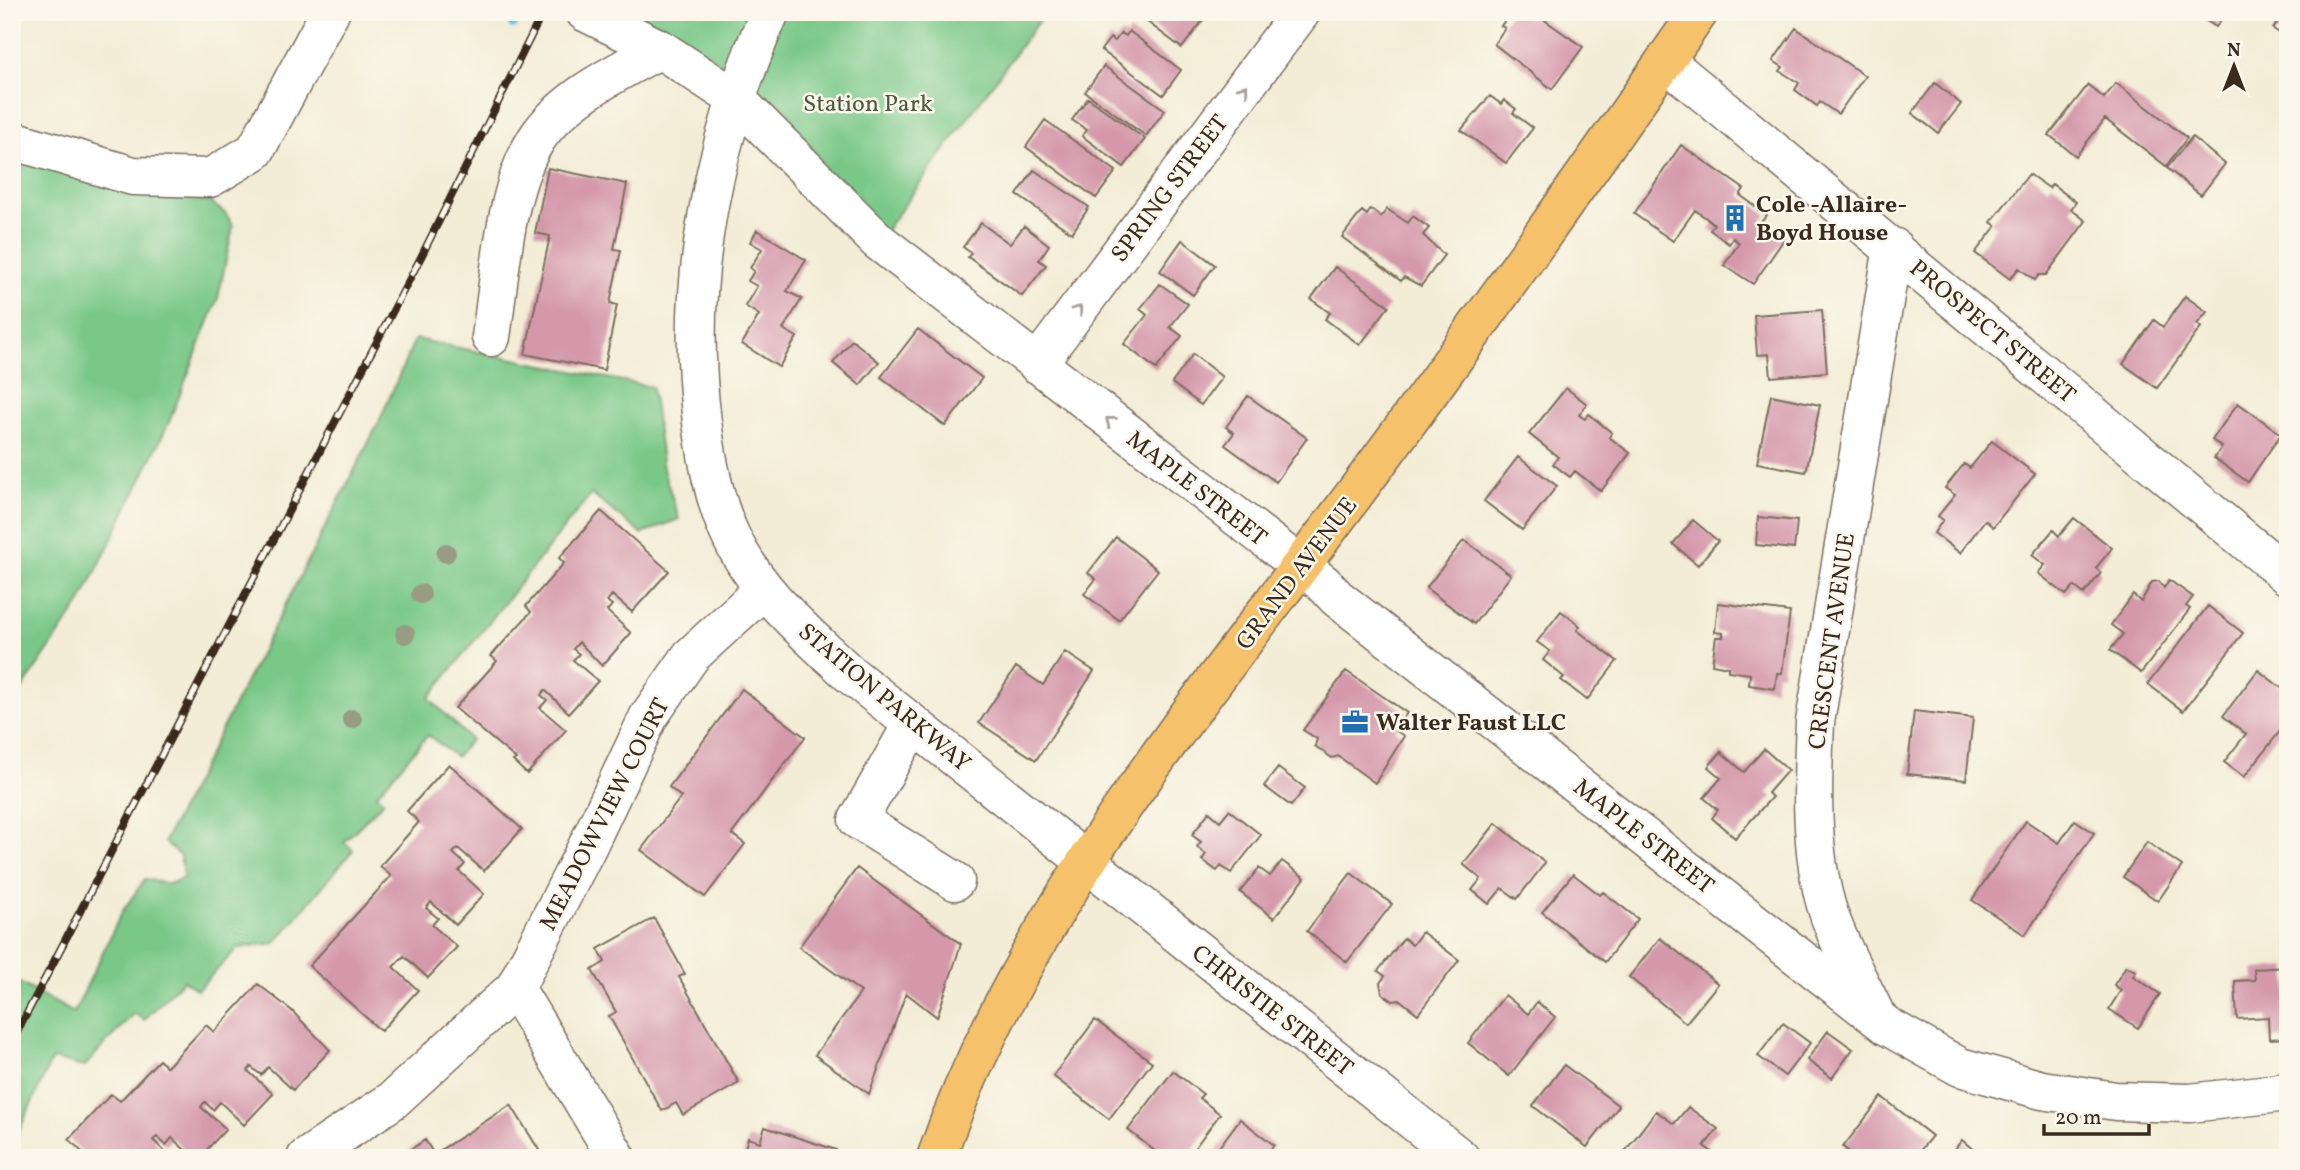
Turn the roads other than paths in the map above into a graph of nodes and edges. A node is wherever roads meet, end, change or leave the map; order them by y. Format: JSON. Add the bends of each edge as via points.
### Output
{"nodes":[{"id":1,"x":330,"y":12,"type":"edge"},
{"id":2,"x":585,"y":12,"type":"edge"},
{"id":3,"x":770,"y":12,"type":"edge"},
{"id":4,"x":1301,"y":12,"type":"edge"},
{"id":5,"x":1699,"y":12,"type":"edge"},
{"id":6,"x":660,"y":49,"type":"junction"},
{"id":7,"x":1665,"y":61,"type":"junction"},
{"id":8,"x":734,"y":98,"type":"junction"},
{"id":9,"x":12,"y":140,"type":"edge"},
{"id":10,"x":1893,"y":247,"type":"junction"},
{"id":11,"x":491,"y":337,"type":"dead end"},
{"id":12,"x":1037,"y":364,"type":"junction"},
{"id":13,"x":1299,"y":568,"type":"junction"},
{"id":14,"x":2288,"y":576,"type":"edge"},
{"id":15,"x":764,"y":589,"type":"junction"},
{"id":16,"x":912,"y":725,"type":"junction"},
{"id":17,"x":1087,"y":860,"type":"junction"},
{"id":18,"x":955,"y":881,"type":"dead end"},
{"id":19,"x":515,"y":988,"type":"junction"},
{"id":20,"x":1877,"y":1018,"type":"junction"},
{"id":21,"x":2288,"y":1092,"type":"edge"},
{"id":22,"x":306,"y":1158,"type":"edge"},
{"id":23,"x":617,"y":1158,"type":"edge"},
{"id":24,"x":936,"y":1158,"type":"edge"},
{"id":25,"x":1460,"y":1158,"type":"edge"}],
"edges":[{"from":1,"to":9,"type":"street","via":[[255,151],[211,178],[133,177]]},
{"from":2,"to":6,"type":"street","name":"MAPLE STREET"},
{"from":3,"to":8,"type":"street","name":"STATION PARKWAY"},
{"from":12,"to":4,"type":"street","name":"SPRING STREET","one_way":true},
{"from":5,"to":7,"type":"main road","name":"GRAND AVENUE"},
{"from":6,"to":8,"type":"street","name":"MAPLE STREET"},
{"from":6,"to":11,"type":"street","via":[[588,92],[537,138],[523,164],[512,209]]},
{"from":7,"to":10,"type":"street","name":"PROSPECT STREET"},
{"from":7,"to":13,"type":"main road","name":"GRAND AVENUE","via":[[1431,392]]},
{"from":8,"to":12,"type":"street","name":"MAPLE STREET","via":[[878,242]]},
{"from":8,"to":15,"type":"street","name":"STATION PARKWAY","via":[[712,186],[698,289],[700,403],[708,466],[728,531]]},
{"from":10,"to":14,"type":"street","name":"PROSPECT STREET"},
{"from":10,"to":20,"type":"street","name":"CRESCENT AVENUE","via":[[1815,722],[1812,793],[1817,855],[1832,923]]},
{"from":13,"to":12,"type":"street","name":"MAPLE STREET","one_way":true},
{"from":13,"to":17,"type":"main road","name":"GRAND AVENUE"},
{"from":13,"to":20,"type":"street","name":"MAPLE STREET"},
{"from":15,"to":16,"type":"street","name":"STATION PARKWAY","via":[[805,632]]},
{"from":15,"to":19,"type":"street","name":"MEADOWVIEW COURT","via":[[691,656],[649,716]]},
{"from":16,"to":17,"type":"street","name":"STATION PARKWAY"},
{"from":16,"to":18,"type":"street","via":[[858,820]]},
{"from":17,"to":24,"type":"main road","name":"GRAND AVENUE","via":[[1041,933],[983,1046]]},
{"from":17,"to":25,"type":"street","name":"CHRISTIE STREET"},
{"from":19,"to":22,"type":"street","name":"MEADOWVIEW COURT","via":[[393,1100]]},
{"from":19,"to":23,"type":"street"},
{"from":20,"to":21,"type":"street","via":[[1960,1067],[2042,1090],[2116,1101],[2190,1103]]}]}
